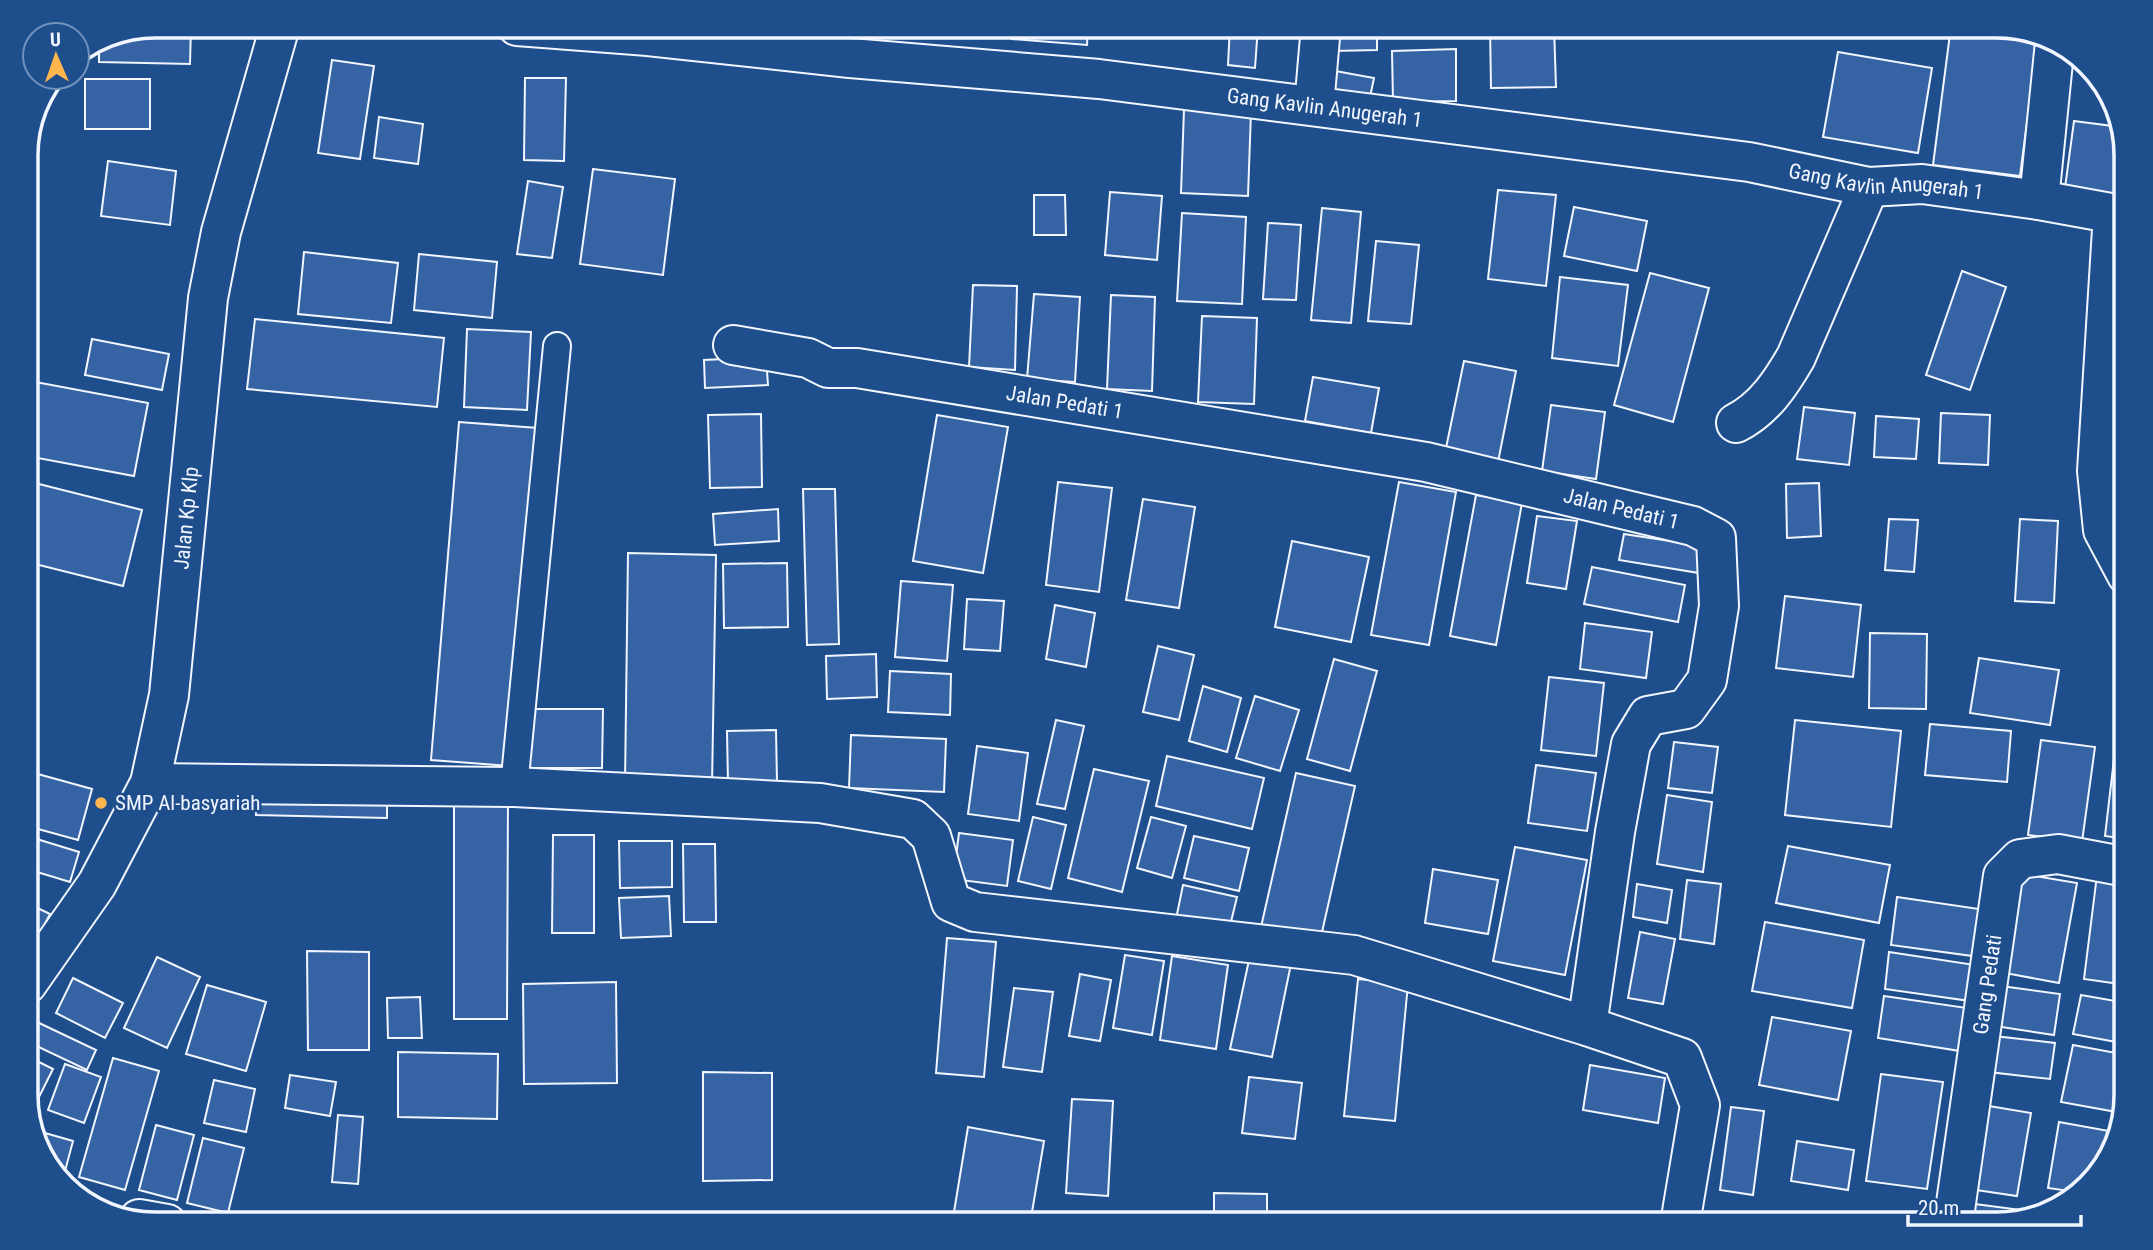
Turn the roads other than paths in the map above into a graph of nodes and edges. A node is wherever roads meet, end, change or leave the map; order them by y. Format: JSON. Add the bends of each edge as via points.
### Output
{"nodes":[{"id":1,"x":277,"y":38,"type":"edge"},
{"id":2,"x":666,"y":38,"type":"edge"},
{"id":3,"x":1320,"y":38,"type":"edge"},
{"id":4,"x":2054,"y":53,"type":"edge"},
{"id":5,"x":1314,"y":106,"type":"junction"},
{"id":6,"x":1869,"y":187,"type":"junction"},
{"id":7,"x":2039,"y":200,"type":"junction"},
{"id":8,"x":2114,"y":214,"type":"edge"},
{"id":9,"x":2114,"y":282,"type":"edge"},
{"id":10,"x":733,"y":345,"type":"dead end"},
{"id":11,"x":557,"y":346,"type":"dead end"},
{"id":12,"x":1736,"y":423,"type":"dead end"},
{"id":13,"x":2114,"y":551,"type":"edge"},
{"id":14,"x":150,"y":783,"type":"junction"},
{"id":15,"x":514,"y":787,"type":"junction"},
{"id":16,"x":2114,"y":865,"type":"edge"},
{"id":17,"x":39,"y":966,"type":"edge"},
{"id":18,"x":1587,"y":1026,"type":"junction"},
{"id":19,"x":1682,"y":1212,"type":"edge"},
{"id":20,"x":1955,"y":1212,"type":"edge"}],
"edges":[{"from":1,"to":14,"type":"street","name":"Jalan Kp Klp","via":[[221,232],[208,298],[169,695]]},
{"from":2,"to":5,"type":"street","name":"Gang Kavlin Anugerah 1","via":[[1098,79]]},
{"from":3,"to":5,"type":"street"},
{"from":4,"to":7,"type":"street"},
{"from":5,"to":6,"type":"street","name":"Gang Kavlin Anugerah 1","via":[[1749,162]]},
{"from":6,"to":7,"type":"street","name":"Gang Kavlin Anugerah 1","via":[[1922,184]]},
{"from":6,"to":12,"type":"street","via":[[1796,357],[1781,383],[1752,415]]},
{"from":7,"to":8,"type":"street","name":"Gang Kavlin Anugerah 1"},
{"from":9,"to":13,"type":"street","via":[[2097,471],[2103,530]]},
{"from":10,"to":18,"type":"street","name":"Jalan Pedati 1","via":[[808,358],[828,368],[857,368],[1426,462],[1693,526],[1716,538],[1719,606],[1707,680],[1686,709],[1648,716],[1631,744]]},
{"from":11,"to":15,"type":"lane"},
{"from":14,"to":15,"type":"street"},
{"from":14,"to":17,"type":"street","name":"Jalan Kp Klp","via":[[97,884]]},
{"from":15,"to":18,"type":"street","via":[[820,803],[913,820],[931,836],[951,902],[975,912],[1354,955]]},
{"from":16,"to":20,"type":"street","name":"Gang Pedati","via":[[2058,854],[2020,859],[2003,876]]},
{"from":18,"to":19,"type":"street","via":[[1682,1058],[1700,1105]]}]}
